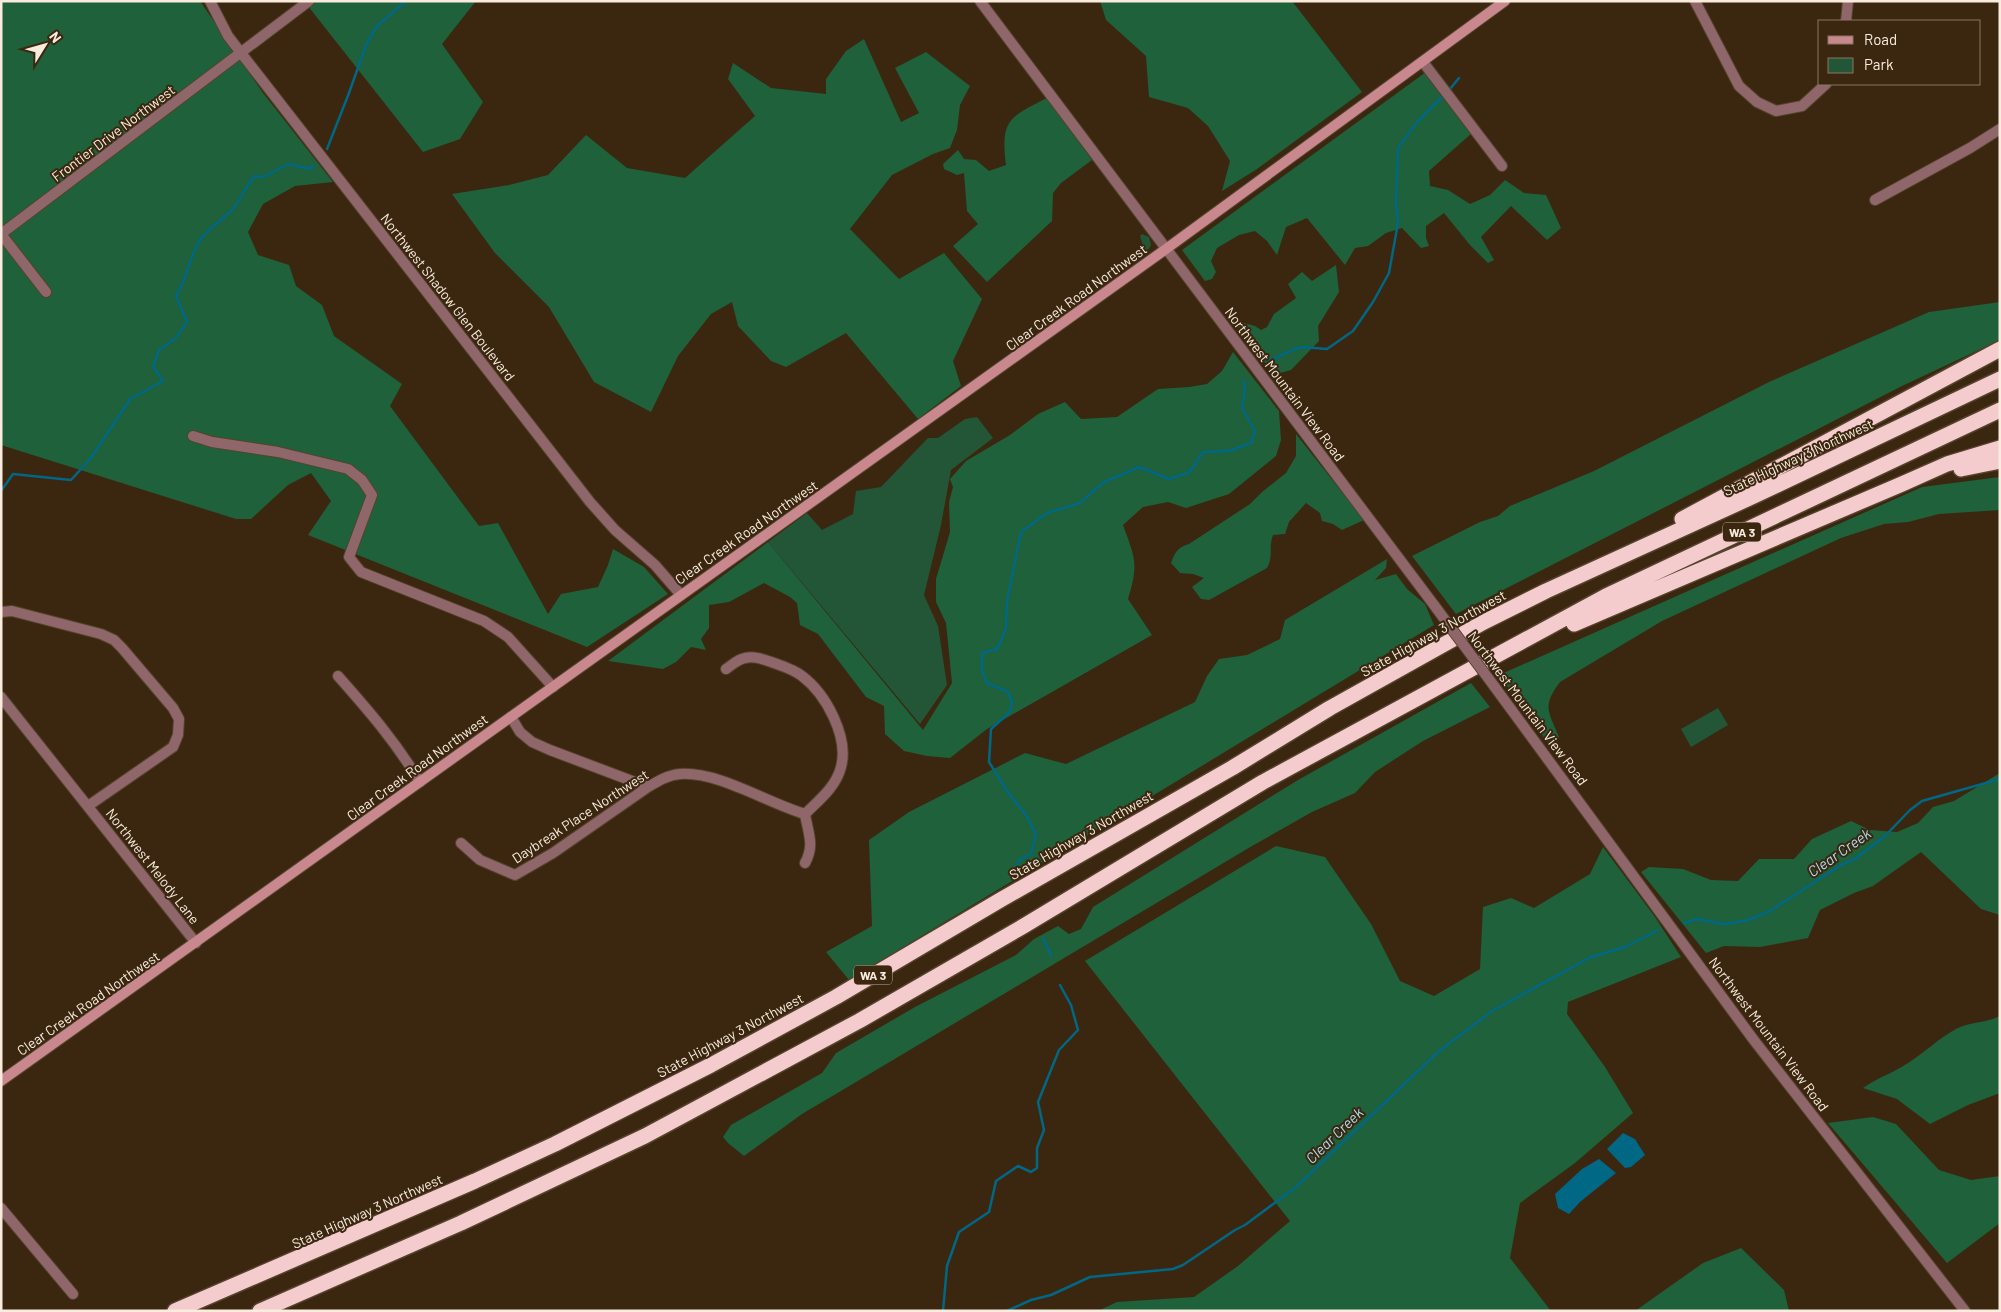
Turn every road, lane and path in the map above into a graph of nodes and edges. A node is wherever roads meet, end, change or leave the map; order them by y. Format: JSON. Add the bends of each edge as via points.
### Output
{"nodes":[{"id":1,"x":210,"y":1,"type":"edge"},
{"id":2,"x":308,"y":1,"type":"edge"},
{"id":3,"x":980,"y":1,"type":"edge"},
{"id":4,"x":1505,"y":1,"type":"edge"},
{"id":5,"x":1695,"y":1,"type":"edge"},
{"id":6,"x":1848,"y":1,"type":"edge"},
{"id":7,"x":1846,"y":20,"type":"edge"},
{"id":8,"x":241,"y":53,"type":"junction"},
{"id":9,"x":1423,"y":62,"type":"junction"},
{"id":10,"x":1825,"y":85,"type":"edge"},
{"id":11,"x":2000,"y":129,"type":"edge"},
{"id":12,"x":1502,"y":166,"type":"dead end"},
{"id":13,"x":1875,"y":200,"type":"dead end"},
{"id":14,"x":1,"y":234,"type":"edge"},
{"id":15,"x":1166,"y":249,"type":"junction"},
{"id":16,"x":46,"y":292,"type":"dead end"},
{"id":17,"x":2000,"y":349,"type":"edge"},
{"id":18,"x":2000,"y":379,"type":"edge"},
{"id":19,"x":2000,"y":410,"type":"edge"},
{"id":20,"x":193,"y":436,"type":"dead end"},
{"id":21,"x":2000,"y":448,"type":"edge"},
{"id":22,"x":2000,"y":461,"type":"edge"},
{"id":23,"x":1902,"y":484,"type":"junction"},
{"id":24,"x":1546,"y":591,"type":"junction"},
{"id":25,"x":681,"y":595,"type":"junction"},
{"id":26,"x":1,"y":612,"type":"edge"},
{"id":27,"x":1487,"y":660,"type":"junction"},
{"id":28,"x":726,"y":669,"type":"dead end"},
{"id":29,"x":338,"y":676,"type":"dead end"},
{"id":30,"x":553,"y":687,"type":"junction"},
{"id":31,"x":1,"y":697,"type":"edge"},
{"id":32,"x":511,"y":717,"type":"junction"},
{"id":33,"x":420,"y":782,"type":"junction"},
{"id":34,"x":648,"y":787,"type":"junction"},
{"id":35,"x":88,"y":806,"type":"junction"},
{"id":36,"x":805,"y":814,"type":"junction"},
{"id":37,"x":461,"y":843,"type":"dead end"},
{"id":38,"x":806,"y":863,"type":"dead end"},
{"id":39,"x":196,"y":943,"type":"junction"},
{"id":40,"x":1,"y":1081,"type":"edge"},
{"id":41,"x":1,"y":1208,"type":"edge"},
{"id":42,"x":73,"y":1294,"type":"dead end"},
{"id":43,"x":175,"y":1311,"type":"edge"},
{"id":44,"x":260,"y":1311,"type":"edge"},
{"id":45,"x":1965,"y":1311,"type":"edge"}],
"edges":[{"from":1,"to":8,"type":"street","name":"Northwest Shadow Glen Boulevard"},
{"from":2,"to":8,"type":"street","name":"Frontier Drive Northwest"},
{"from":3,"to":15,"type":"street","name":"Northwest Mountain View Road"},
{"from":4,"to":9,"type":"main road","name":"Clear Creek Road Northwest"},
{"from":5,"to":10,"type":"street","via":[[1739,86],[1757,102],[1776,111],[1802,106]]},
{"from":6,"to":7,"type":"street"},
{"from":8,"to":14,"type":"street","name":"Frontier Drive Northwest"},
{"from":8,"to":25,"type":"street","name":"Northwest Shadow Glen Boulevard","via":[[590,502]]},
{"from":9,"to":12,"type":"street"},
{"from":9,"to":15,"type":"main road","name":"Clear Creek Road Northwest"},
{"from":11,"to":13,"type":"street"},
{"from":14,"to":16,"type":"street"},
{"from":15,"to":25,"type":"main road","name":"Clear Creek Road Northwest"},
{"from":15,"to":45,"type":"street","name":"Northwest Mountain View Road","bridge":true,"via":[[1754,1039]]},
{"from":17,"to":24,"type":"highway"},
{"from":18,"to":24,"type":"highway","name":"State Highway 3 Northwest","number":"WA 3"},
{"from":19,"to":27,"type":"highway","number":"WA 3","via":[[1606,596]]},
{"from":20,"to":30,"type":"street","via":[[348,469],[362,480],[372,495],[349,557],[361,572],[484,621],[508,637]]},
{"from":21,"to":23,"type":"highway","via":[[1947,464]]},
{"from":22,"to":23,"type":"highway"},
{"from":23,"to":27,"type":"highway"},
{"from":24,"to":43,"type":"highway","name":"State Highway 3 Northwest","number":"WA 3","via":[[1330,708],[844,992],[711,1065],[476,1181]]},
{"from":25,"to":30,"type":"main road","name":"Clear Creek Road Northwest"},
{"from":26,"to":35,"type":"street","name":"Northwest Melody Lane","via":[[12,611],[57,622],[114,640],[166,699],[179,719],[173,747]]},
{"from":27,"to":44,"type":"highway","number":"WA 3","via":[[1263,782],[1022,927],[735,1089],[646,1136],[495,1207]]},
{"from":28,"to":36,"type":"street","via":[[740,660],[757,657],[789,668],[811,684],[831,712],[841,737],[842,766],[830,789]]},
{"from":29,"to":33,"type":"street","via":[[401,750]]},
{"from":30,"to":32,"type":"main road","name":"Clear Creek Road Northwest"},
{"from":31,"to":35,"type":"street","name":"Northwest Melody Lane"},
{"from":32,"to":33,"type":"main road","name":"Clear Creek Road Northwest"},
{"from":32,"to":34,"type":"street","via":[[520,732],[532,742]]},
{"from":33,"to":39,"type":"main road","name":"Clear Creek Road Northwest"},
{"from":34,"to":36,"type":"street","name":"Daybreak Place Northwest","via":[[662,778],[680,774],[711,778]]},
{"from":34,"to":37,"type":"street","name":"Daybreak Place Northwest","via":[[515,875],[480,860]]},
{"from":35,"to":39,"type":"street","name":"Northwest Melody Lane"},
{"from":36,"to":38,"type":"street","via":[[811,852]]},
{"from":39,"to":40,"type":"main road","name":"Clear Creek Road Northwest"},
{"from":41,"to":42,"type":"street"}]}
